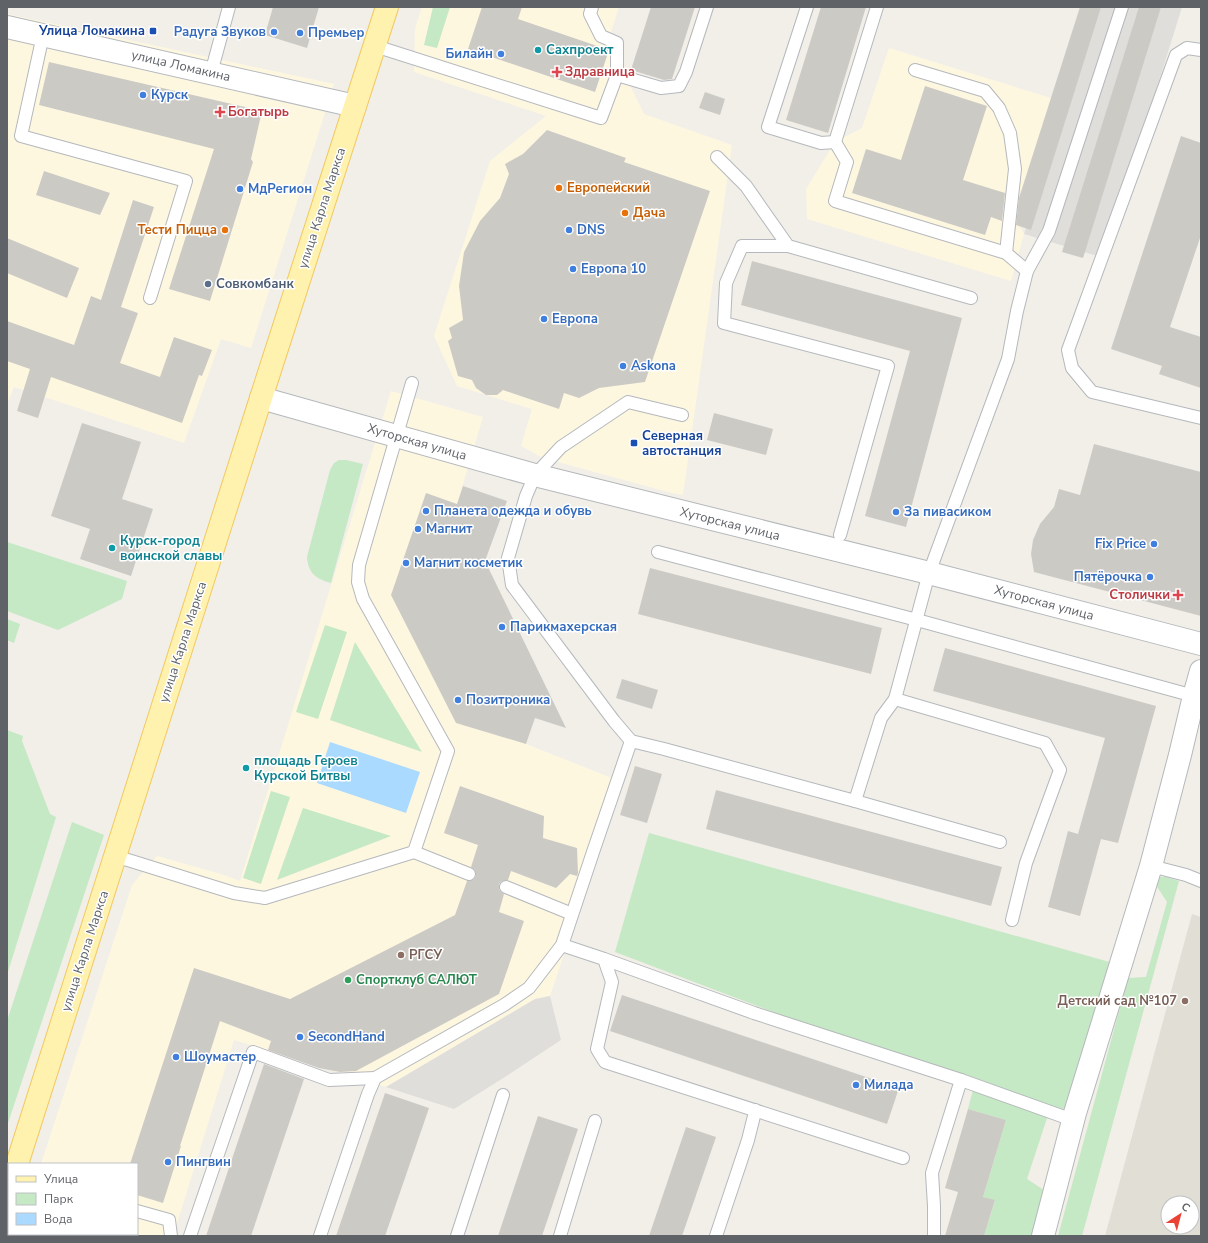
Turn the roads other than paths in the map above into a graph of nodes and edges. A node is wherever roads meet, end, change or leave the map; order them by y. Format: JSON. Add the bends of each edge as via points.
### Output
{"nodes":[{"id":1,"x":229,"y":7,"type":"edge"},
{"id":2,"x":387,"y":7,"type":"edge"},
{"id":3,"x":592,"y":7,"type":"edge"},
{"id":4,"x":707,"y":7,"type":"edge"},
{"id":5,"x":807,"y":7,"type":"edge"},
{"id":6,"x":877,"y":7,"type":"edge"},
{"id":7,"x":1122,"y":7,"type":"edge"},
{"id":8,"x":7,"y":27,"type":"edge"},
{"id":9,"x":43,"y":35,"type":"junction"},
{"id":10,"x":375,"y":46,"type":"junction"},
{"id":11,"x":1201,"y":50,"type":"edge"},
{"id":12,"x":915,"y":70,"type":"dead end"},
{"id":13,"x":211,"y":74,"type":"junction"},
{"id":14,"x":617,"y":75,"type":"junction"},
{"id":15,"x":355,"y":106,"type":"junction"},
{"id":16,"x":835,"y":142,"type":"junction"},
{"id":17,"x":717,"y":157,"type":"dead end"},
{"id":18,"x":788,"y":246,"type":"junction"},
{"id":19,"x":1006,"y":253,"type":"junction"},
{"id":20,"x":1027,"y":271,"type":"junction"},
{"id":21,"x":150,"y":298,"type":"dead end"},
{"id":22,"x":971,"y":298,"type":"dead end"},
{"id":23,"x":412,"y":383,"type":"dead end"},
{"id":24,"x":261,"y":398,"type":"junction"},
{"id":25,"x":682,"y":415,"type":"dead end"},
{"id":26,"x":1201,"y":418,"type":"edge"},
{"id":27,"x":396,"y":436,"type":"junction"},
{"id":28,"x":535,"y":475,"type":"junction"},
{"id":29,"x":840,"y":535,"type":"dead end"},
{"id":30,"x":658,"y":552,"type":"dead end"},
{"id":31,"x":929,"y":573,"type":"junction"},
{"id":32,"x":917,"y":620,"type":"junction"},
{"id":33,"x":1201,"y":644,"type":"edge"},
{"id":34,"x":1201,"y":671,"type":"edge"},
{"id":35,"x":1194,"y":696,"type":"junction"},
{"id":36,"x":895,"y":699,"type":"junction"},
{"id":37,"x":631,"y":741,"type":"junction"},
{"id":38,"x":854,"y":801,"type":"junction"},
{"id":39,"x":1000,"y":842,"type":"dead end"},
{"id":40,"x":414,"y":852,"type":"junction"},
{"id":41,"x":115,"y":856,"type":"junction"},
{"id":42,"x":1151,"y":866,"type":"junction"},
{"id":43,"x":469,"y":874,"type":"dead end"},
{"id":44,"x":1201,"y":881,"type":"edge"},
{"id":45,"x":506,"y":887,"type":"dead end"},
{"id":46,"x":572,"y":914,"type":"junction"},
{"id":47,"x":1012,"y":920,"type":"dead end"},
{"id":48,"x":562,"y":945,"type":"junction"},
{"id":49,"x":604,"y":958,"type":"junction"},
{"id":50,"x":375,"y":1078,"type":"junction"},
{"id":51,"x":961,"y":1080,"type":"junction"},
{"id":52,"x":503,"y":1095,"type":"dead end"},
{"id":53,"x":755,"y":1110,"type":"junction"},
{"id":54,"x":1075,"y":1113,"type":"junction"},
{"id":55,"x":595,"y":1121,"type":"dead end"},
{"id":56,"x":903,"y":1158,"type":"dead end"},
{"id":57,"x":17,"y":1163,"type":"edge"},
{"id":58,"x":138,"y":1211,"type":"edge"},
{"id":59,"x":171,"y":1236,"type":"edge"},
{"id":60,"x":190,"y":1236,"type":"edge"},
{"id":61,"x":320,"y":1236,"type":"edge"},
{"id":62,"x":457,"y":1236,"type":"edge"},
{"id":63,"x":560,"y":1236,"type":"edge"},
{"id":64,"x":716,"y":1236,"type":"edge"},
{"id":65,"x":934,"y":1236,"type":"edge"},
{"id":66,"x":1043,"y":1236,"type":"edge"}],
"edges":[{"from":1,"to":13,"type":"lane"},
{"from":2,"to":10,"type":"main road","name":"улица Карла Маркса"},
{"from":3,"to":14,"type":"lane","via":[[590,14],[601,36],[616,43]]},
{"from":4,"to":14,"type":"lane","via":[[679,86],[661,88]]},
{"from":5,"to":16,"type":"lane","via":[[768,127],[821,143]]},
{"from":6,"to":16,"type":"lane"},
{"from":7,"to":20,"type":"lane","via":[[1049,231]]},
{"from":8,"to":9,"type":"street","name":"улица Ломакина"},
{"from":9,"to":13,"type":"street","name":"улица Ломакина"},
{"from":9,"to":21,"type":"lane","via":[[20,136],[186,181]]},
{"from":10,"to":14,"type":"lane","via":[[601,118]]},
{"from":10,"to":15,"type":"main road","name":"улица Карла Маркса"},
{"from":11,"to":26,"type":"lane","via":[[1187,48],[1176,55],[1068,350],[1072,368],[1092,392]]},
{"from":12,"to":19,"type":"lane","via":[[985,91],[999,108],[1010,133],[1016,169]]},
{"from":13,"to":15,"type":"street","name":"улица Ломакина"},
{"from":15,"to":24,"type":"main road","name":"улица Карла Маркса"},
{"from":16,"to":19,"type":"lane","via":[[847,162],[835,201]]},
{"from":17,"to":18,"type":"lane","via":[[746,186]]},
{"from":18,"to":22,"type":"lane"},
{"from":18,"to":29,"type":"lane","via":[[742,246],[726,283],[724,323],[888,366]]},
{"from":19,"to":20,"type":"lane"},
{"from":20,"to":31,"type":"lane","via":[[1008,359]]},
{"from":23,"to":27,"type":"lane"},
{"from":24,"to":27,"type":"street","name":"Хуторская улица"},
{"from":24,"to":41,"type":"main road","name":"улица Карла Маркса"},
{"from":25,"to":28,"type":"lane","via":[[628,402],[561,447]]},
{"from":27,"to":28,"type":"street","name":"Хуторская улица"},
{"from":27,"to":40,"type":"lane","via":[[359,565],[358,582],[363,599],[448,752]]},
{"from":28,"to":31,"type":"street","name":"Хуторская улица"},
{"from":28,"to":37,"type":"lane","via":[[526,496],[508,558],[512,585]]},
{"from":30,"to":32,"type":"lane"},
{"from":31,"to":32,"type":"lane"},
{"from":31,"to":33,"type":"street","name":"Хуторская улица"},
{"from":32,"to":35,"type":"lane"},
{"from":32,"to":36,"type":"lane"},
{"from":34,"to":35,"type":"street"},
{"from":35,"to":42,"type":"street"},
{"from":36,"to":38,"type":"lane","via":[[881,718]]},
{"from":36,"to":47,"type":"lane","via":[[1045,743],[1060,770],[1026,864]]},
{"from":37,"to":38,"type":"lane"},
{"from":37,"to":46,"type":"lane"},
{"from":38,"to":39,"type":"lane"},
{"from":40,"to":41,"type":"lane","via":[[265,898],[234,893]]},
{"from":40,"to":43,"type":"lane"},
{"from":41,"to":57,"type":"main road","name":"улица Карла Маркса"},
{"from":42,"to":44,"type":"lane"},
{"from":42,"to":54,"type":"street"},
{"from":45,"to":46,"type":"lane"},
{"from":46,"to":48,"type":"lane"},
{"from":48,"to":49,"type":"lane"},
{"from":48,"to":50,"type":"lane","via":[[529,988],[504,1005]]},
{"from":49,"to":51,"type":"lane","via":[[754,1013]]},
{"from":49,"to":53,"type":"lane","via":[[612,982],[597,1049],[604,1062]]},
{"from":50,"to":60,"type":"lane","via":[[329,1080],[253,1052]]},
{"from":50,"to":61,"type":"lane"},
{"from":51,"to":54,"type":"lane","via":[[1070,1119]]},
{"from":51,"to":65,"type":"lane","via":[[932,1173]]},
{"from":52,"to":62,"type":"lane"},
{"from":53,"to":56,"type":"lane"},
{"from":53,"to":64,"type":"lane","via":[[748,1140]]},
{"from":54,"to":66,"type":"street"},
{"from":55,"to":63,"type":"lane"},
{"from":58,"to":59,"type":"lane","via":[[169,1220]]}]}
